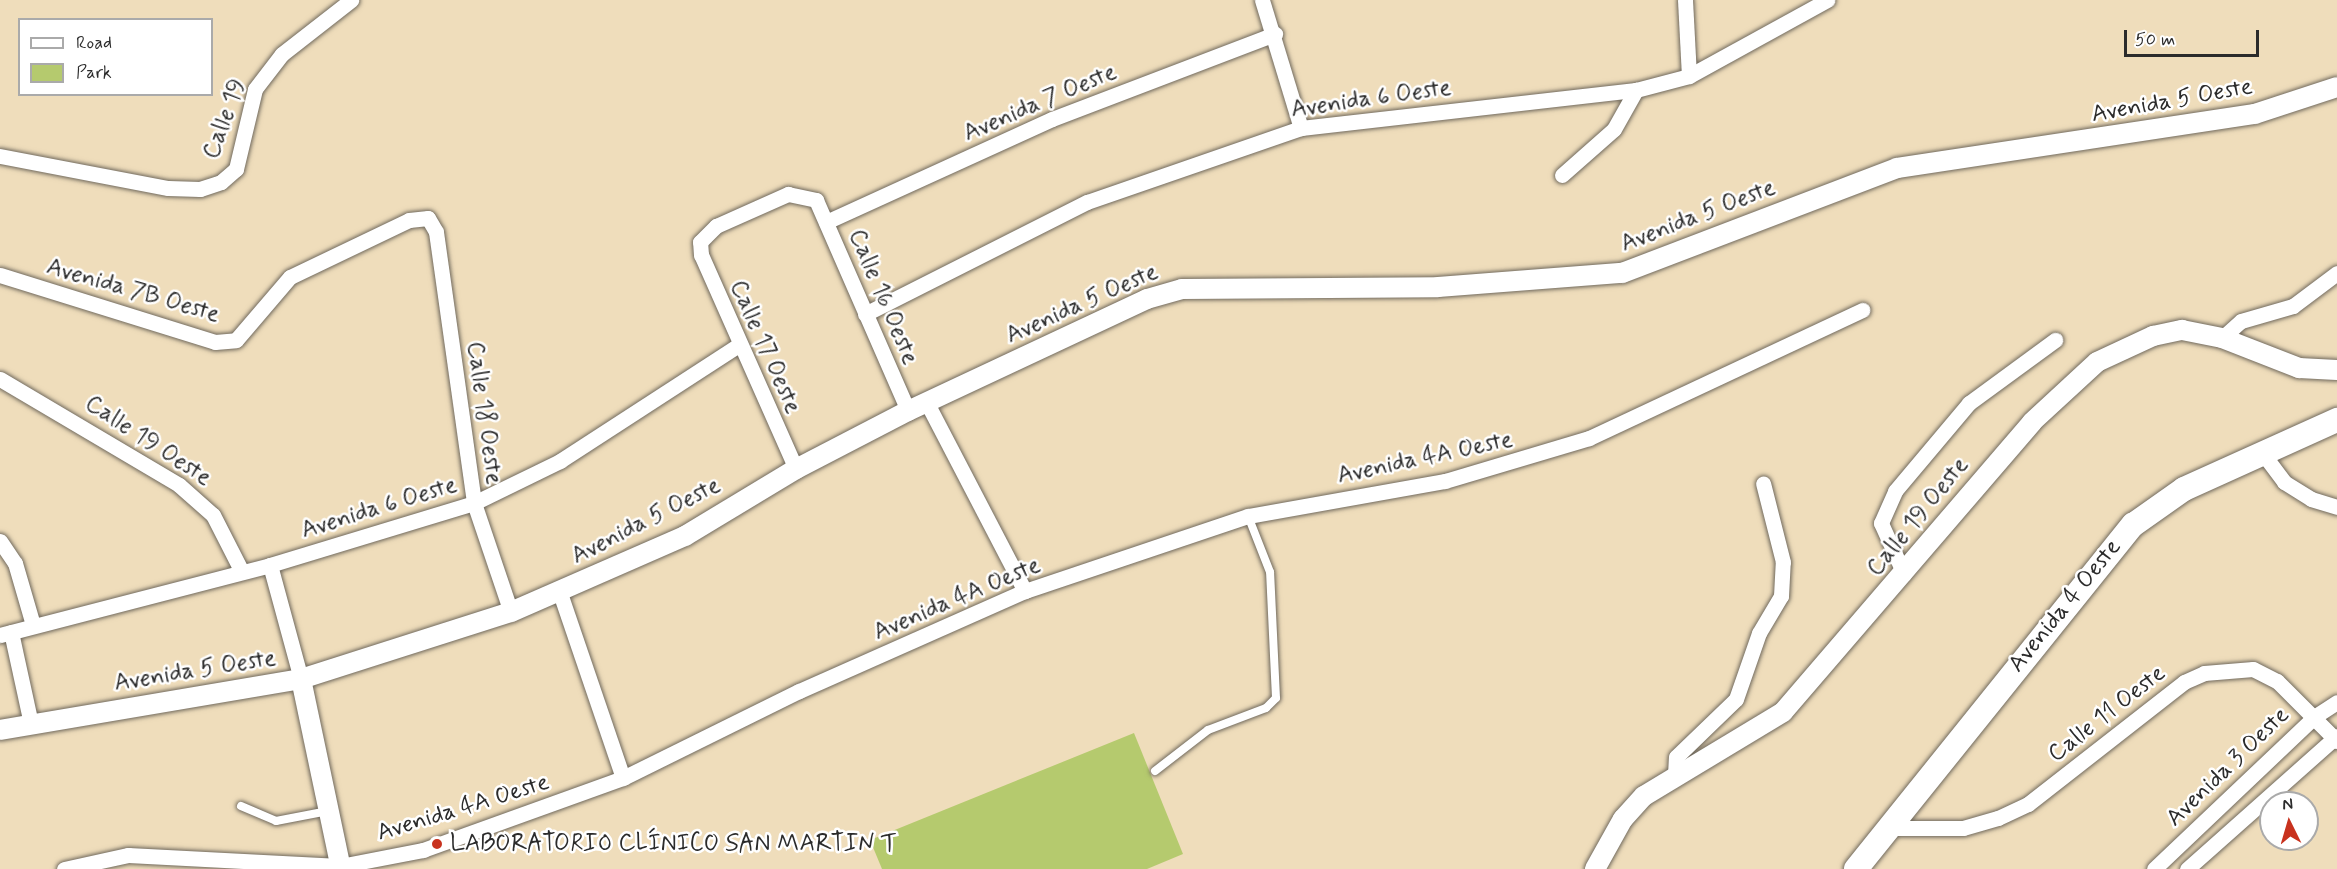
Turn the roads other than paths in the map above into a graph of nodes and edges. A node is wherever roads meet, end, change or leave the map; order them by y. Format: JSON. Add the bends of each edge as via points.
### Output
{"nodes":[{"id":1,"x":351,"y":0,"type":"edge"},
{"id":2,"x":1262,"y":0,"type":"edge"},
{"id":3,"x":1685,"y":0,"type":"edge"},
{"id":4,"x":1827,"y":0,"type":"edge"},
{"id":5,"x":1275,"y":34,"type":"junction"},
{"id":6,"x":1689,"y":76,"type":"junction"},
{"id":7,"x":2337,"y":87,"type":"edge"},
{"id":8,"x":1636,"y":90,"type":"junction"},
{"id":9,"x":1300,"y":128,"type":"junction"},
{"id":10,"x":0,"y":156,"type":"edge"},
{"id":11,"x":1562,"y":175,"type":"dead end"},
{"id":12,"x":428,"y":218,"type":"joint"},
{"id":13,"x":826,"y":222,"type":"junction"},
{"id":14,"x":700,"y":242,"type":"joint"},
{"id":15,"x":2337,"y":273,"type":"edge"},
{"id":16,"x":0,"y":275,"type":"edge"},
{"id":17,"x":1862,"y":310,"type":"dead end"},
{"id":18,"x":865,"y":314,"type":"junction"},
{"id":19,"x":2222,"y":339,"type":"junction"},
{"id":20,"x":2055,"y":340,"type":"dead end"},
{"id":21,"x":737,"y":346,"type":"junction"},
{"id":22,"x":2337,"y":370,"type":"edge"},
{"id":23,"x":0,"y":379,"type":"edge"},
{"id":24,"x":927,"y":403,"type":"junction"},
{"id":25,"x":908,"y":411,"type":"junction"},
{"id":26,"x":2337,"y":420,"type":"edge"},
{"id":27,"x":2264,"y":456,"type":"junction"},
{"id":28,"x":796,"y":469,"type":"junction"},
{"id":29,"x":1763,"y":483,"type":"dead end"},
{"id":30,"x":474,"y":503,"type":"junction"},
{"id":31,"x":2337,"y":507,"type":"edge"},
{"id":32,"x":1248,"y":516,"type":"junction"},
{"id":33,"x":0,"y":541,"type":"edge"},
{"id":34,"x":270,"y":565,"type":"junction"},
{"id":35,"x":241,"y":570,"type":"junction"},
{"id":36,"x":1904,"y":574,"type":"junction"},
{"id":37,"x":1025,"y":591,"type":"junction"},
{"id":38,"x":560,"y":592,"type":"junction"},
{"id":39,"x":511,"y":612,"type":"junction"},
{"id":40,"x":33,"y":625,"type":"junction"},
{"id":41,"x":5,"y":633,"type":"edge"},
{"id":42,"x":302,"y":680,"type":"junction"},
{"id":43,"x":2337,"y":702,"type":"edge"},
{"id":44,"x":2314,"y":717,"type":"junction"},
{"id":45,"x":31,"y":724,"type":"junction"},
{"id":46,"x":0,"y":730,"type":"edge"},
{"id":47,"x":2336,"y":738,"type":"edge"},
{"id":48,"x":1155,"y":771,"type":"dead end"},
{"id":49,"x":1675,"y":775,"type":"junction"},
{"id":50,"x":623,"y":778,"type":"junction"},
{"id":51,"x":241,"y":806,"type":"dead end"},
{"id":52,"x":330,"y":811,"type":"junction"},
{"id":53,"x":1888,"y":828,"type":"junction"},
{"id":54,"x":340,"y":868,"type":"edge"},
{"id":55,"x":64,"y":869,"type":"edge"},
{"id":56,"x":1595,"y":869,"type":"edge"},
{"id":57,"x":1856,"y":869,"type":"edge"},
{"id":58,"x":2154,"y":869,"type":"edge"},
{"id":59,"x":2187,"y":869,"type":"edge"}],
"edges":[{"from":1,"to":10,"type":"street","name":"Calle 19","via":[[282,54],[255,89],[236,169],[221,182],[200,189],[168,188]]},
{"from":2,"to":5,"type":"street"},
{"from":3,"to":6,"type":"street"},
{"from":4,"to":6,"type":"street","name":"Avenida 6 Oeste"},
{"from":5,"to":9,"type":"street"},
{"from":5,"to":13,"type":"street","name":"Avenida 7 Oeste","via":[[1052,119]]},
{"from":6,"to":8,"type":"street","name":"Avenida 6 Oeste"},
{"from":7,"to":24,"type":"street","name":"Avenida 5 Oeste","via":[[2255,114],[1898,168],[1622,273],[1437,288],[1182,289],[1147,299]]},
{"from":8,"to":9,"type":"street","name":"Avenida 6 Oeste"},
{"from":8,"to":11,"type":"street","via":[[1614,129]]},
{"from":9,"to":18,"type":"street","name":"Avenida 6 Oeste","via":[[1087,202]]},
{"from":12,"to":16,"type":"street","name":"Avenida 7B Oeste","via":[[409,220],[290,277],[236,340],[215,342]]},
{"from":12,"to":30,"type":"street","name":"Calle 18 Oeste","via":[[436,232]]},
{"from":13,"to":14,"type":"street","name":"Calle 16 Oeste","via":[[816,200],[788,194],[716,226]]},
{"from":13,"to":18,"type":"street","name":"Calle 16 Oeste"},
{"from":14,"to":21,"type":"street","name":"Calle 17 Oeste"},
{"from":15,"to":19,"type":"street","via":[[2293,306],[2241,321]]},
{"from":17,"to":32,"type":"street","name":"Avenida 4A Oeste","via":[[1589,438],[1445,481]]},
{"from":18,"to":25,"type":"street","name":"Calle 16 Oeste"},
{"from":19,"to":22,"type":"street","name":"Calle 19 Oeste","via":[[2299,368]]},
{"from":19,"to":36,"type":"street","name":"Calle 19 Oeste","via":[[2170,331],[2097,362],[2031,422]]},
{"from":20,"to":36,"type":"street","via":[[1970,403],[1895,491],[1881,523]]},
{"from":21,"to":28,"type":"street","name":"Calle 17 Oeste"},
{"from":21,"to":30,"type":"street","name":"Avenida 6 Oeste","via":[[560,460]]},
{"from":23,"to":35,"type":"street","name":"Calle 19 Oeste","via":[[179,485],[213,515]]},
{"from":24,"to":25,"type":"street","name":"Avenida 5 Oeste"},
{"from":24,"to":37,"type":"street"},
{"from":25,"to":28,"type":"street","name":"Avenida 5 Oeste"},
{"from":26,"to":27,"type":"main road","name":"Avenida 4 Oeste"},
{"from":27,"to":31,"type":"street","via":[[2284,482],[2311,500]]},
{"from":27,"to":53,"type":"main road","name":"Avenida 4 Oeste","via":[[2184,489],[2127,530]]},
{"from":28,"to":38,"type":"street","name":"Avenida 5 Oeste","via":[[685,536]]},
{"from":29,"to":49,"type":"street","via":[[1783,562],[1781,596],[1759,633],[1736,699],[1676,757]]},
{"from":30,"to":34,"type":"street","name":"Avenida 6 Oeste"},
{"from":30,"to":39,"type":"street","name":"Calle 18 Oeste"},
{"from":32,"to":37,"type":"street","name":"Avenida 4A Oeste"},
{"from":32,"to":48,"type":"lane","via":[[1270,572],[1276,698],[1266,708],[1208,730]]},
{"from":33,"to":40,"type":"street","via":[[15,563]]},
{"from":34,"to":35,"type":"street","name":"Avenida 6 Oeste"},
{"from":34,"to":42,"type":"street"},
{"from":35,"to":40,"type":"street","name":"Avenida 6 Oeste"},
{"from":36,"to":49,"type":"street","name":"Calle 19 Oeste","via":[[1783,712],[1728,750]]},
{"from":37,"to":50,"type":"street","name":"Avenida 4A Oeste","via":[[799,691]]},
{"from":38,"to":39,"type":"street","name":"Avenida 5 Oeste"},
{"from":38,"to":50,"type":"street"},
{"from":39,"to":42,"type":"street","name":"Avenida 5 Oeste"},
{"from":40,"to":41,"type":"street","name":"Avenida 6 Oeste"},
{"from":41,"to":45,"type":"street"},
{"from":42,"to":45,"type":"street","name":"Avenida 5 Oeste"},
{"from":42,"to":52,"type":"street"},
{"from":43,"to":44,"type":"street","name":"Avenida 3 Oeste"},
{"from":44,"to":47,"type":"street","name":"Calle 11 Oeste"},
{"from":44,"to":53,"type":"street","name":"Calle 11 Oeste","via":[[2277,681],[2253,669],[2204,673],[2184,682],[2028,804],[1998,819],[1963,828]]},
{"from":44,"to":58,"type":"street","name":"Avenida 3 Oeste"},
{"from":45,"to":46,"type":"street","name":"Avenida 5 Oeste"},
{"from":47,"to":59,"type":"street","name":"Avenida 3 Oeste"},
{"from":49,"to":56,"type":"street","name":"Calle 19 Oeste","via":[[1632,808]]},
{"from":50,"to":54,"type":"street","name":"Avenida 4A Oeste","via":[[423,850]]},
{"from":51,"to":52,"type":"lane","via":[[276,821]]},
{"from":52,"to":54,"type":"street"},
{"from":53,"to":57,"type":"main road","name":"Avenida 4 Oeste"},
{"from":54,"to":55,"type":"street","name":"Avenida 4A Oeste","via":[[128,855]]}]}
